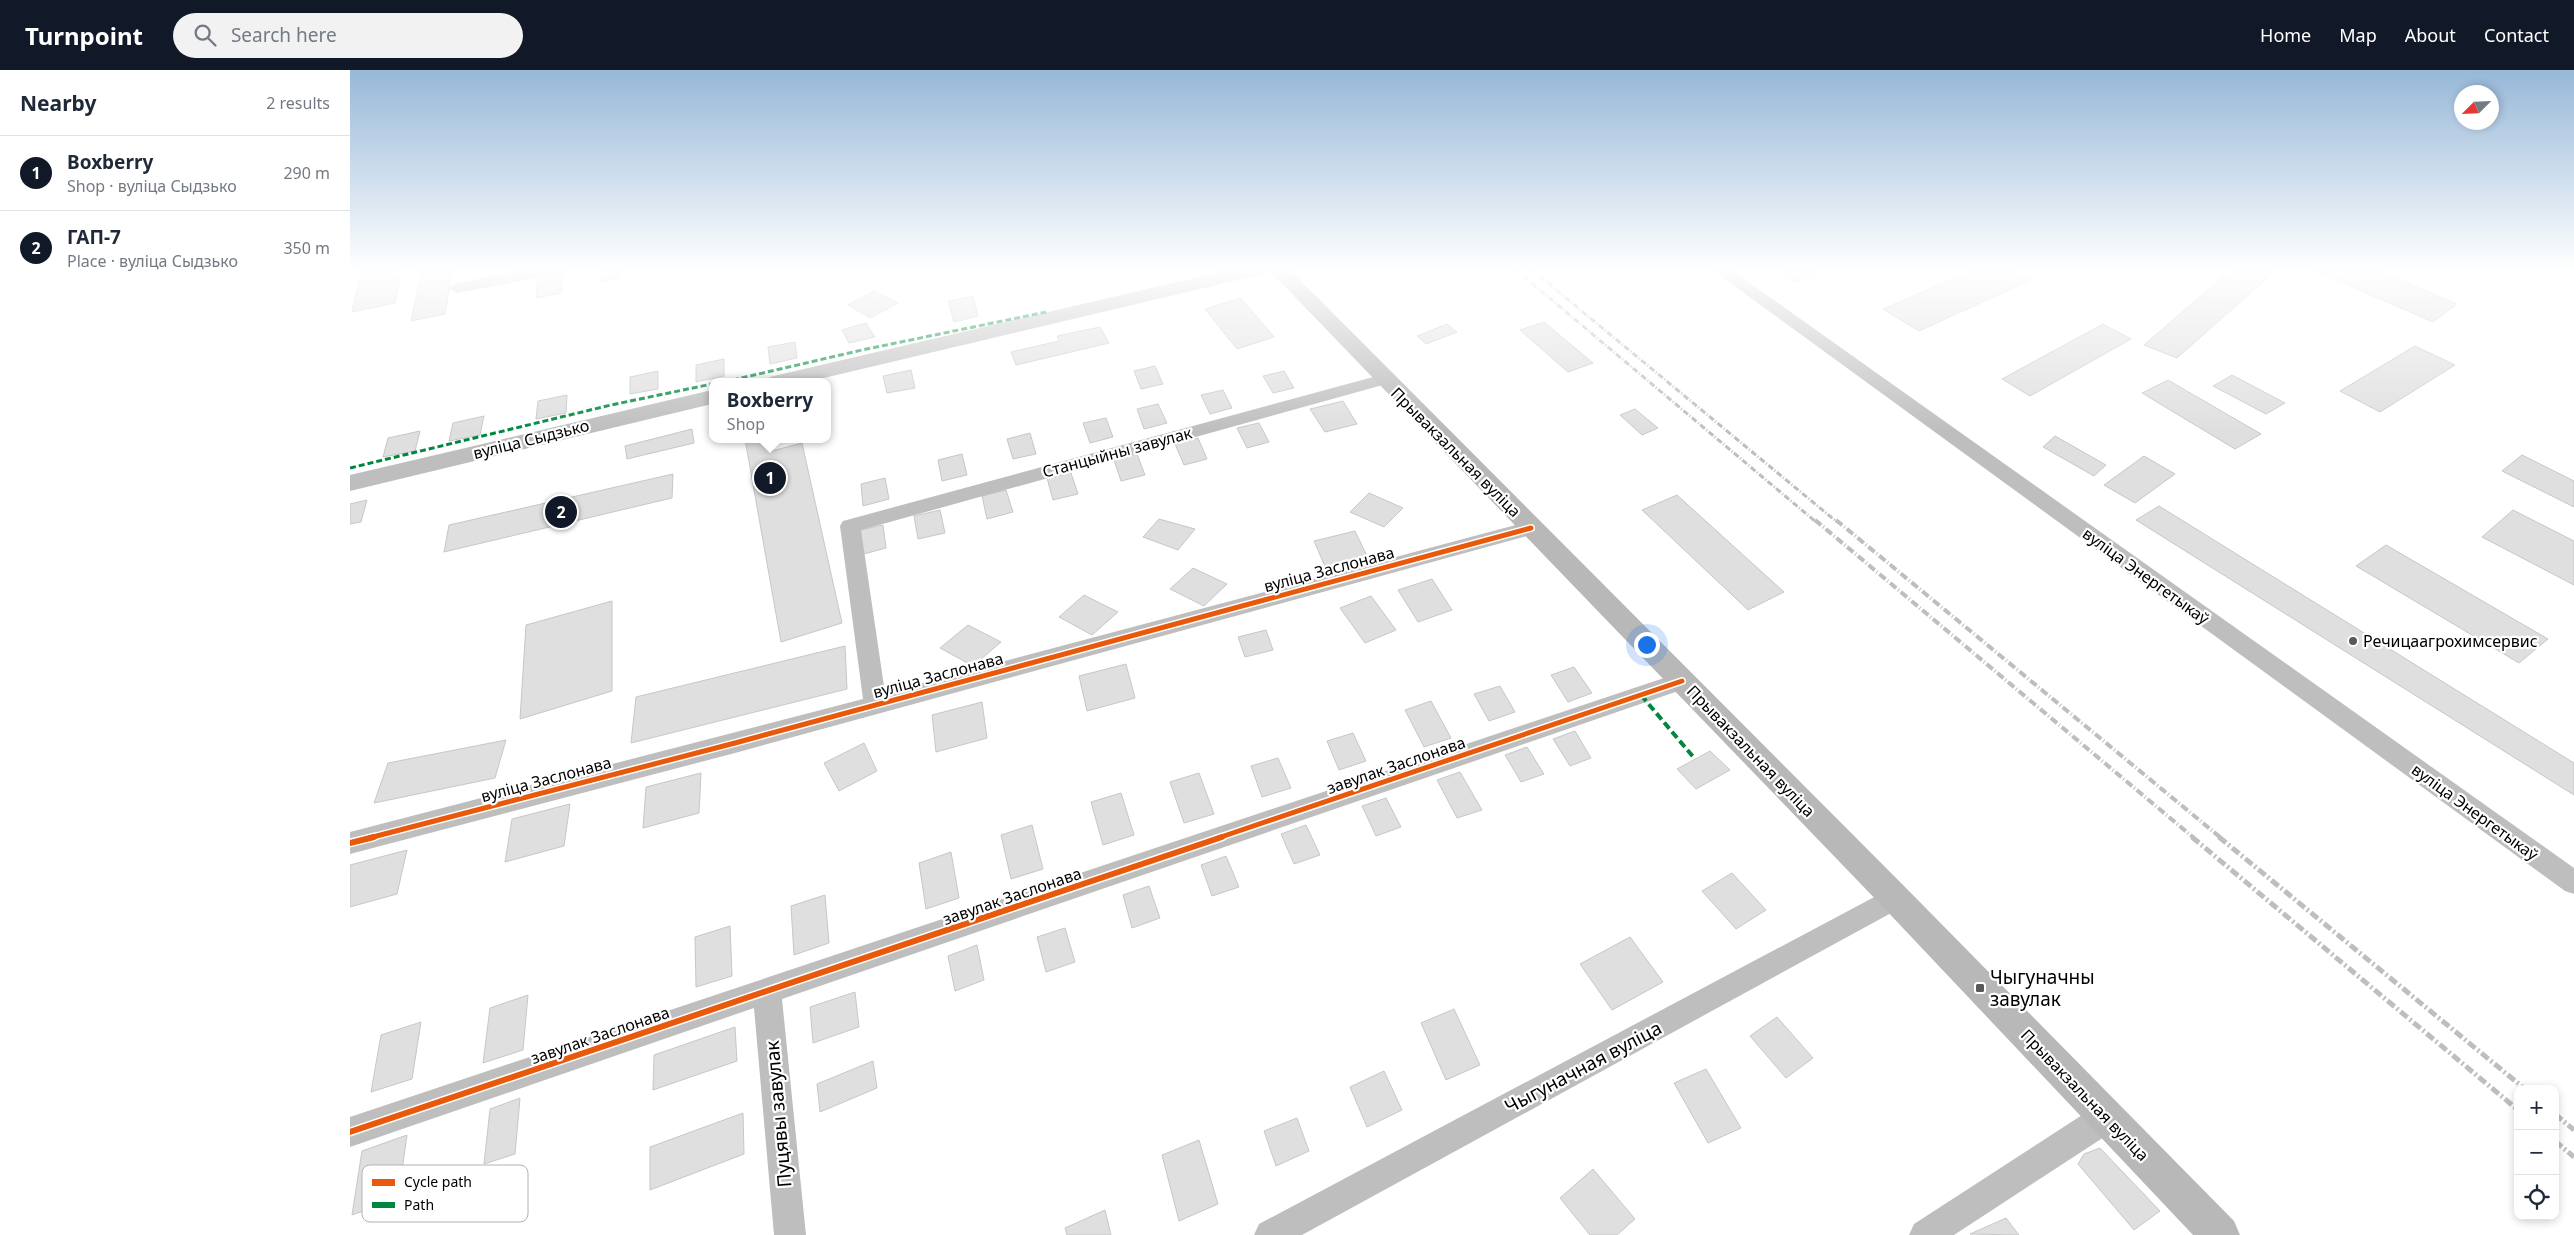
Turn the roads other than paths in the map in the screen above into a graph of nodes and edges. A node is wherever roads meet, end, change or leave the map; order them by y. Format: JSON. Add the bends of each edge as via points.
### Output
{"nodes":[{"id":1,"x":1028,"y":323,"type":"edge"},
{"id":2,"x":1330,"y":323,"type":"edge"},
{"id":3,"x":1795,"y":323,"type":"edge"},
{"id":4,"x":795,"y":378,"type":"edge"},
{"id":5,"x":1384,"y":379,"type":"junction"},
{"id":6,"x":709,"y":398,"type":"edge"},
{"id":7,"x":350,"y":483,"type":"edge"},
{"id":8,"x":1531,"y":528,"type":"junction"},
{"id":9,"x":1682,"y":681,"type":"junction"},
{"id":10,"x":874,"y":705,"type":"junction"},
{"id":11,"x":350,"y":843,"type":"edge"},
{"id":12,"x":2574,"y":883,"type":"edge"},
{"id":13,"x":1895,"y":898,"type":"junction"},
{"id":14,"x":767,"y":992,"type":"junction"},
{"id":15,"x":2107,"y":1117,"type":"junction"},
{"id":16,"x":350,"y":1132,"type":"edge"},
{"id":17,"x":790,"y":1235,"type":"edge"},
{"id":18,"x":1270,"y":1235,"type":"edge"},
{"id":19,"x":1925,"y":1235,"type":"edge"},
{"id":20,"x":2220,"y":1235,"type":"edge"}],
"edges":[{"from":1,"to":4,"type":"street"},
{"from":2,"to":5,"type":"main road","name":"Прывакзальная вуліца"},
{"from":3,"to":12,"type":"street","name":"вуліца Энергетыкаў"},
{"from":5,"to":8,"type":"main road","name":"Прывакзальная вуліца"},
{"from":5,"to":10,"type":"street","name":"Станцыйны завулак","via":[[850,526]]},
{"from":6,"to":7,"type":"street","name":"вуліца Сыдзько"},
{"from":8,"to":9,"type":"main road","name":"Прывакзальная вуліца"},
{"from":8,"to":10,"type":"street","name":"вуліца Заслонава"},
{"from":9,"to":13,"type":"main road","name":"Прывакзальная вуліца"},
{"from":9,"to":14,"type":"street","name":"завулак Заслонава"},
{"from":10,"to":11,"type":"street","name":"вуліца Заслонава"},
{"from":13,"to":15,"type":"main road","name":"Прывакзальная вуліца"},
{"from":13,"to":18,"type":"street","name":"Чыгуначная вуліца"},
{"from":14,"to":16,"type":"street","name":"завулак Заслонава"},
{"from":14,"to":17,"type":"street","name":"Пуцявы завулак"},
{"from":15,"to":19,"type":"street"},
{"from":15,"to":20,"type":"main road","name":"Прывакзальная вуліца"}]}
